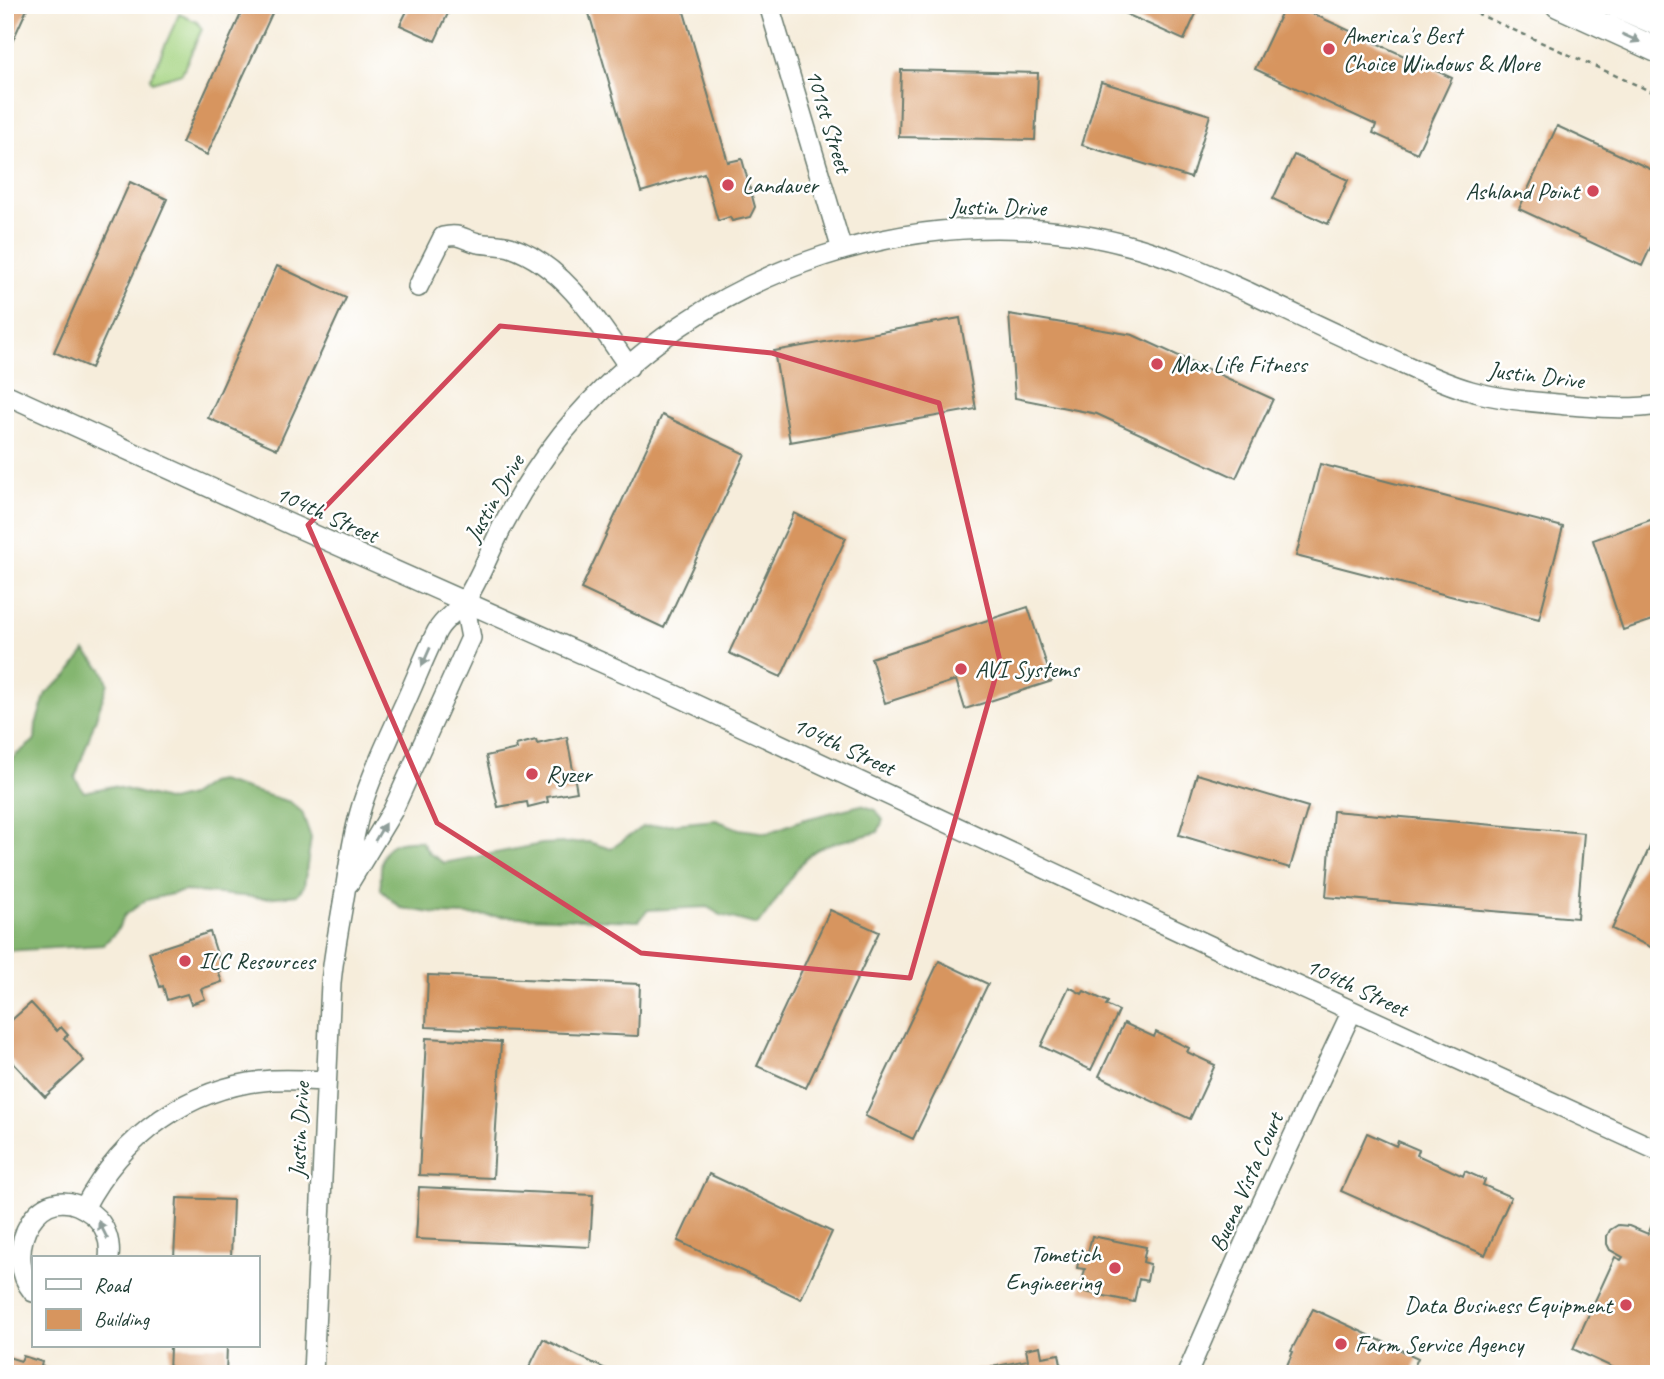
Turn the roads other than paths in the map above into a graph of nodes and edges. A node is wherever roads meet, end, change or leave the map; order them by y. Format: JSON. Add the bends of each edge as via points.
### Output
{"nodes":[{"id":1,"x":769,"y":5,"type":"edge"},
{"id":2,"x":1558,"y":5,"type":"edge"},
{"id":3,"x":1616,"y":5,"type":"edge"},
{"id":4,"x":1659,"y":24,"type":"edge"},
{"id":5,"x":1659,"y":51,"type":"edge"},
{"id":6,"x":842,"y":250,"type":"junction"},
{"id":7,"x":418,"y":287,"type":"dead end"},
{"id":8,"x":629,"y":367,"type":"junction"},
{"id":9,"x":5,"y":394,"type":"edge"},
{"id":10,"x":1659,"y":405,"type":"edge"},
{"id":11,"x":464,"y":602,"type":"junction"},
{"id":12,"x":345,"y":890,"type":"junction"},
{"id":13,"x":1352,"y":1011,"type":"junction"},
{"id":14,"x":326,"y":1081,"type":"junction"},
{"id":15,"x":1659,"y":1151,"type":"edge"},
{"id":16,"x":84,"y":1208,"type":"junction"},
{"id":17,"x":109,"y":1256,"type":"edge"},
{"id":18,"x":32,"y":1291,"type":"edge"},
{"id":19,"x":313,"y":1374,"type":"edge"},
{"id":20,"x":1187,"y":1374,"type":"edge"}],
"edges":[{"from":1,"to":6,"type":"street","name":"101st Street"},
{"from":2,"to":5,"type":"main road","one_way":true},
{"from":3,"to":4,"type":"main road"},
{"from":6,"to":8,"type":"street","name":"Justin Drive","via":[[739,291]]},
{"from":6,"to":10,"type":"street","name":"Justin Drive","via":[[919,233],[977,228],[1086,236],[1191,267],[1467,390],[1594,407]]},
{"from":7,"to":8,"type":"street","via":[[443,237],[456,234],[477,243],[508,246],[526,254],[575,292]]},
{"from":8,"to":11,"type":"street","name":"Justin Drive","via":[[563,433],[532,475]]},
{"from":9,"to":11,"type":"street","name":"104th Street"},
{"from":11,"to":12,"type":"street","name":"Justin Drive","one_way":true,"via":[[440,626],[374,772],[361,809]]},
{"from":12,"to":11,"type":"street","name":"Justin Drive","one_way":true,"via":[[393,810],[470,642]]},
{"from":11,"to":13,"type":"street","name":"104th Street","via":[[762,735]]},
{"from":12,"to":14,"type":"street","name":"Justin Drive","via":[[331,983]]},
{"from":13,"to":15,"type":"street","name":"104th Street"},
{"from":13,"to":20,"type":"street","name":"Buena Vista Court"},
{"from":14,"to":16,"type":"street","via":[[243,1084],[186,1103],[136,1137],[108,1168]]},
{"from":14,"to":19,"type":"street","name":"Justin Drive"},
{"from":17,"to":16,"type":"street","one_way":true,"via":[[103,1226]]},
{"from":16,"to":18,"type":"street","via":[[64,1202],[41,1206],[17,1229],[12,1261]]}]}
